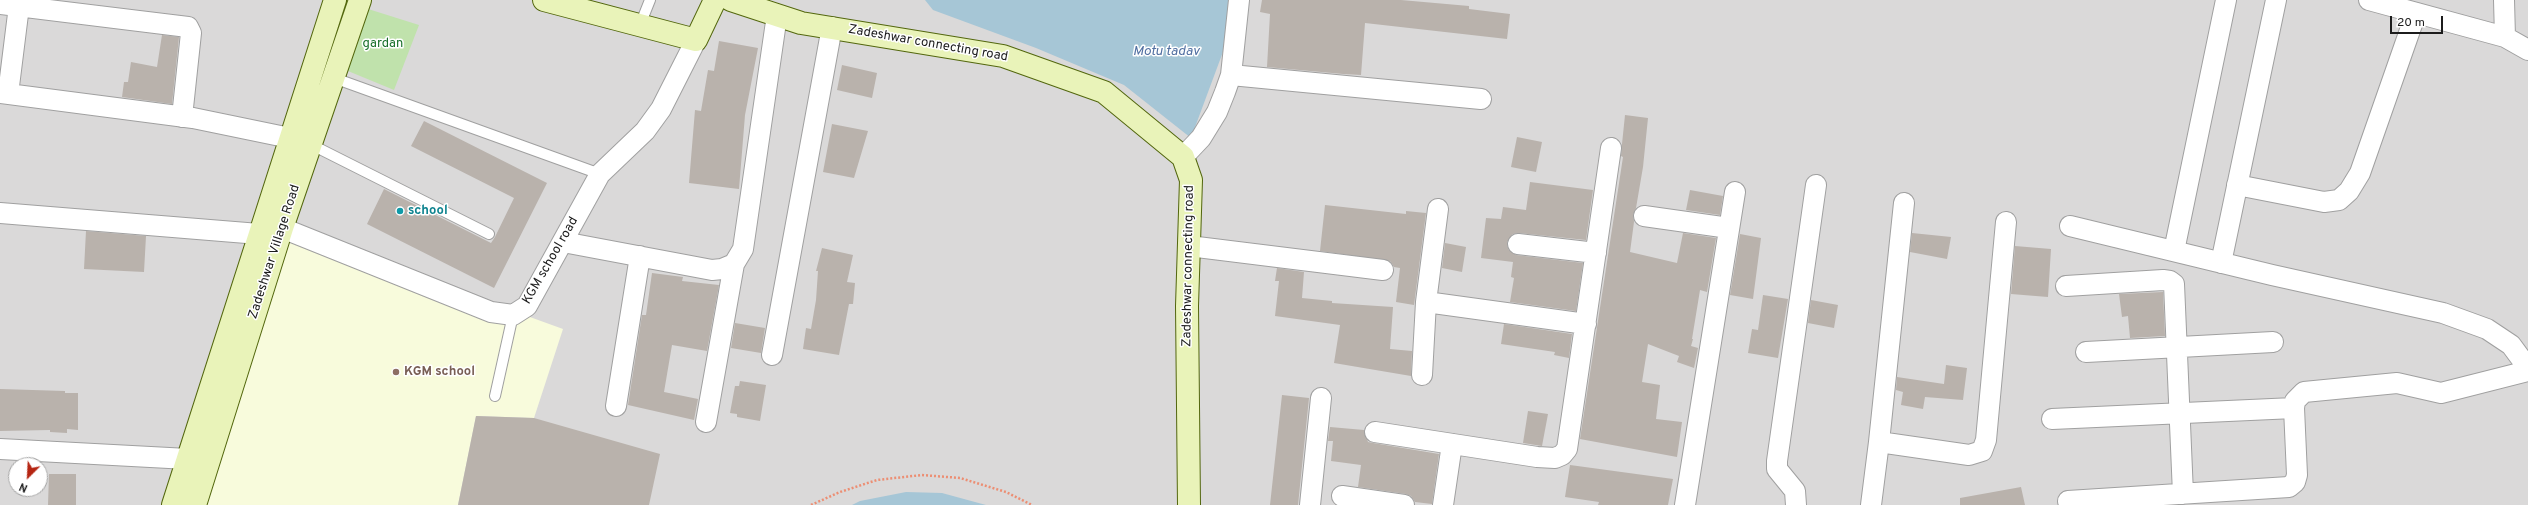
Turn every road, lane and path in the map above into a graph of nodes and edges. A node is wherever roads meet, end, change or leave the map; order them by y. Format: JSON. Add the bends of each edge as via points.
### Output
{"nodes":[{"id":1,"x":335,"y":0,"type":"edge"},
{"id":2,"x":360,"y":0,"type":"edge"},
{"id":3,"x":544,"y":0,"type":"edge"},
{"id":4,"x":650,"y":0,"type":"edge"},
{"id":5,"x":715,"y":0,"type":"edge"},
{"id":6,"x":731,"y":0,"type":"edge"},
{"id":7,"x":1239,"y":0,"type":"edge"},
{"id":8,"x":2226,"y":0,"type":"edge"},
{"id":9,"x":2276,"y":0,"type":"edge"},
{"id":10,"x":2369,"y":0,"type":"edge"},
{"id":11,"x":2504,"y":0,"type":"edge"},
{"id":12,"x":16,"y":4,"type":"edge"},
{"id":13,"x":2416,"y":12,"type":"junction"},
{"id":14,"x":777,"y":15,"type":"junction"},
{"id":15,"x":640,"y":25,"type":"junction"},
{"id":16,"x":832,"y":27,"type":"junction"},
{"id":17,"x":2505,"y":37,"type":"junction"},
{"id":18,"x":696,"y":40,"type":"junction"},
{"id":19,"x":2528,"y":50,"type":"edge"},
{"id":20,"x":1231,"y":75,"type":"junction"},
{"id":21,"x":334,"y":78,"type":"junction"},
{"id":22,"x":4,"y":94,"type":"edge"},
{"id":23,"x":1481,"y":99,"type":"dead end"},
{"id":24,"x":182,"y":117,"type":"junction"},
{"id":25,"x":300,"y":141,"type":"junction"},
{"id":26,"x":1611,"y":148,"type":"dead end"},
{"id":27,"x":1183,"y":157,"type":"junction"},
{"id":28,"x":600,"y":174,"type":"junction"},
{"id":29,"x":1816,"y":185,"type":"dead end"},
{"id":30,"x":2237,"y":186,"type":"junction"},
{"id":31,"x":1735,"y":192,"type":"dead end"},
{"id":32,"x":1904,"y":203,"type":"dead end"},
{"id":33,"x":1438,"y":209,"type":"dead end"},
{"id":34,"x":0,"y":213,"type":"edge"},
{"id":35,"x":1644,"y":216,"type":"dead end"},
{"id":36,"x":2006,"y":222,"type":"dead end"},
{"id":37,"x":2070,"y":226,"type":"dead end"},
{"id":38,"x":282,"y":228,"type":"junction"},
{"id":39,"x":1729,"y":228,"type":"junction"},
{"id":40,"x":259,"y":234,"type":"junction"},
{"id":41,"x":489,"y":234,"type":"dead end"},
{"id":42,"x":563,"y":242,"type":"junction"},
{"id":43,"x":1518,"y":244,"type":"dead end"},
{"id":44,"x":1189,"y":246,"type":"junction"},
{"id":45,"x":2174,"y":251,"type":"junction"},
{"id":46,"x":1596,"y":253,"type":"junction"},
{"id":47,"x":640,"y":256,"type":"junction"},
{"id":48,"x":2221,"y":263,"type":"junction"},
{"id":49,"x":734,"y":264,"type":"junction"},
{"id":50,"x":1383,"y":270,"type":"dead end"},
{"id":51,"x":2066,"y":286,"type":"dead end"},
{"id":52,"x":1426,"y":302,"type":"junction"},
{"id":53,"x":513,"y":315,"type":"junction"},
{"id":54,"x":1586,"y":324,"type":"junction"},
{"id":55,"x":2273,"y":342,"type":"dead end"},
{"id":56,"x":2177,"y":347,"type":"junction"},
{"id":57,"x":2086,"y":352,"type":"dead end"},
{"id":58,"x":772,"y":355,"type":"dead end"},
{"id":59,"x":2528,"y":368,"type":"edge"},
{"id":60,"x":2528,"y":371,"type":"edge"},
{"id":61,"x":1422,"y":375,"type":"dead end"},
{"id":62,"x":495,"y":396,"type":"dead end"},
{"id":63,"x":1320,"y":398,"type":"dead end"},
{"id":64,"x":616,"y":406,"type":"dead end"},
{"id":65,"x":2294,"y":408,"type":"junction"},
{"id":66,"x":2180,"y":415,"type":"junction"},
{"id":67,"x":2052,"y":419,"type":"dead end"},
{"id":68,"x":706,"y":422,"type":"dead end"},
{"id":69,"x":1375,"y":432,"type":"dead end"},
{"id":70,"x":1879,"y":442,"type":"junction"},
{"id":71,"x":1452,"y":444,"type":"junction"},
{"id":72,"x":0,"y":449,"type":"edge"},
{"id":73,"x":188,"y":459,"type":"junction"},
{"id":74,"x":2183,"y":494,"type":"junction"},
{"id":75,"x":1342,"y":496,"type":"dead end"},
{"id":76,"x":2068,"y":501,"type":"dead end"},
{"id":77,"x":2101,"y":502,"type":"edge"},
{"id":78,"x":173,"y":505,"type":"edge"},
{"id":79,"x":195,"y":505,"type":"edge"},
{"id":80,"x":811,"y":505,"type":"edge"},
{"id":81,"x":1032,"y":505,"type":"edge"},
{"id":82,"x":1189,"y":505,"type":"edge"},
{"id":83,"x":1310,"y":505,"type":"edge"},
{"id":84,"x":1404,"y":505,"type":"edge"},
{"id":85,"x":1443,"y":505,"type":"edge"},
{"id":86,"x":1685,"y":505,"type":"edge"},
{"id":87,"x":1796,"y":505,"type":"edge"},
{"id":88,"x":1871,"y":505,"type":"edge"}],
"edges":[{"from":1,"to":25,"type":"street"},
{"from":2,"to":21,"type":"street","name":"Zadeshwar Village Road"},
{"from":3,"to":15,"type":"street"},
{"from":4,"to":15,"type":"lane"},
{"from":5,"to":18,"type":"street"},
{"from":6,"to":14,"type":"street","name":"Zadeshwar connecting road"},
{"from":7,"to":20,"type":"street"},
{"from":8,"to":45,"type":"street"},
{"from":9,"to":30,"type":"street"},
{"from":10,"to":13,"type":"street"},
{"from":11,"to":17,"type":"street"},
{"from":12,"to":22,"type":"street"},
{"from":12,"to":24,"type":"street","via":[[188,27],[191,33]]},
{"from":13,"to":17,"type":"street"},
{"from":13,"to":30,"type":"street","via":[[2360,173],[2348,192],[2339,200],[2324,202]]},
{"from":14,"to":16,"type":"street","name":"Zadeshwar connecting road","via":[[801,23]]},
{"from":14,"to":49,"type":"street","via":[[743,249]]},
{"from":15,"to":18,"type":"street"},
{"from":16,"to":27,"type":"street","name":"Zadeshwar connecting road","via":[[1003,56],[1104,92]]},
{"from":16,"to":58,"type":"street"},
{"from":17,"to":19,"type":"street"},
{"from":18,"to":28,"type":"street","name":"KGM school road","via":[[661,109],[645,130]]},
{"from":20,"to":23,"type":"street"},
{"from":20,"to":27,"type":"street","via":[[1217,112],[1201,138]]},
{"from":21,"to":25,"type":"street","name":"Zadeshwar Village Road"},
{"from":21,"to":28,"type":"lane"},
{"from":22,"to":24,"type":"street"},
{"from":24,"to":25,"type":"street"},
{"from":25,"to":38,"type":"street","name":"Zadeshwar Village Road"},
{"from":25,"to":40,"type":"street"},
{"from":25,"to":41,"type":"lane"},
{"from":26,"to":46,"type":"street"},
{"from":27,"to":44,"type":"street","name":"Zadeshwar connecting road","via":[[1191,180]]},
{"from":28,"to":42,"type":"street","name":"KGM school road"},
{"from":29,"to":87,"type":"street","via":[[1777,461],[1778,469],[1795,491]]},
{"from":30,"to":48,"type":"street"},
{"from":31,"to":39,"type":"street"},
{"from":32,"to":70,"type":"street"},
{"from":33,"to":52,"type":"street"},
{"from":34,"to":40,"type":"street"},
{"from":35,"to":39,"type":"street"},
{"from":36,"to":70,"type":"street","via":[[1986,440],[1982,451],[1968,455]]},
{"from":37,"to":45,"type":"street"},
{"from":38,"to":53,"type":"street","name":"KGM school road","via":[[491,312]]},
{"from":38,"to":79,"type":"street","name":"Zadeshwar Village Road"},
{"from":39,"to":86,"type":"street"},
{"from":40,"to":73,"type":"street"},
{"from":42,"to":47,"type":"street"},
{"from":42,"to":53,"type":"street","name":"KGM school road","via":[[527,306]]},
{"from":43,"to":46,"type":"street"},
{"from":44,"to":50,"type":"street"},
{"from":44,"to":82,"type":"street","name":"Zadeshwar connecting road"},
{"from":45,"to":48,"type":"street"},
{"from":46,"to":54,"type":"street"},
{"from":47,"to":49,"type":"street","via":[[712,270]]},
{"from":47,"to":64,"type":"street"},
{"from":48,"to":59,"type":"street","via":[[2443,313],[2487,329],[2511,345]]},
{"from":49,"to":68,"type":"street"},
{"from":51,"to":56,"type":"street","via":[[2170,281],[2174,284]]},
{"from":52,"to":54,"type":"street"},
{"from":52,"to":61,"type":"street"},
{"from":53,"to":62,"type":"lane"},
{"from":54,"to":71,"type":"street","via":[[1567,449],[1562,455],[1555,458],[1537,457]]},
{"from":55,"to":56,"type":"street"},
{"from":56,"to":57,"type":"street"},
{"from":56,"to":66,"type":"street"},
{"from":60,"to":65,"type":"street","via":[[2442,393],[2397,384],[2304,392],[2295,401]]},
{"from":63,"to":83,"type":"street"},
{"from":65,"to":66,"type":"street"},
{"from":65,"to":74,"type":"street","via":[[2297,475],[2289,488]]},
{"from":66,"to":67,"type":"street"},
{"from":66,"to":74,"type":"street"},
{"from":69,"to":71,"type":"street"},
{"from":70,"to":88,"type":"street"},
{"from":71,"to":85,"type":"street"},
{"from":72,"to":73,"type":"street"},
{"from":73,"to":78,"type":"street"},
{"from":74,"to":77,"type":"street"},
{"from":75,"to":84,"type":"street"},
{"from":76,"to":77,"type":"street"},
{"from":80,"to":81,"type":"path","via":[[877,480],[922,475],[960,478],[1006,492]]}]}
